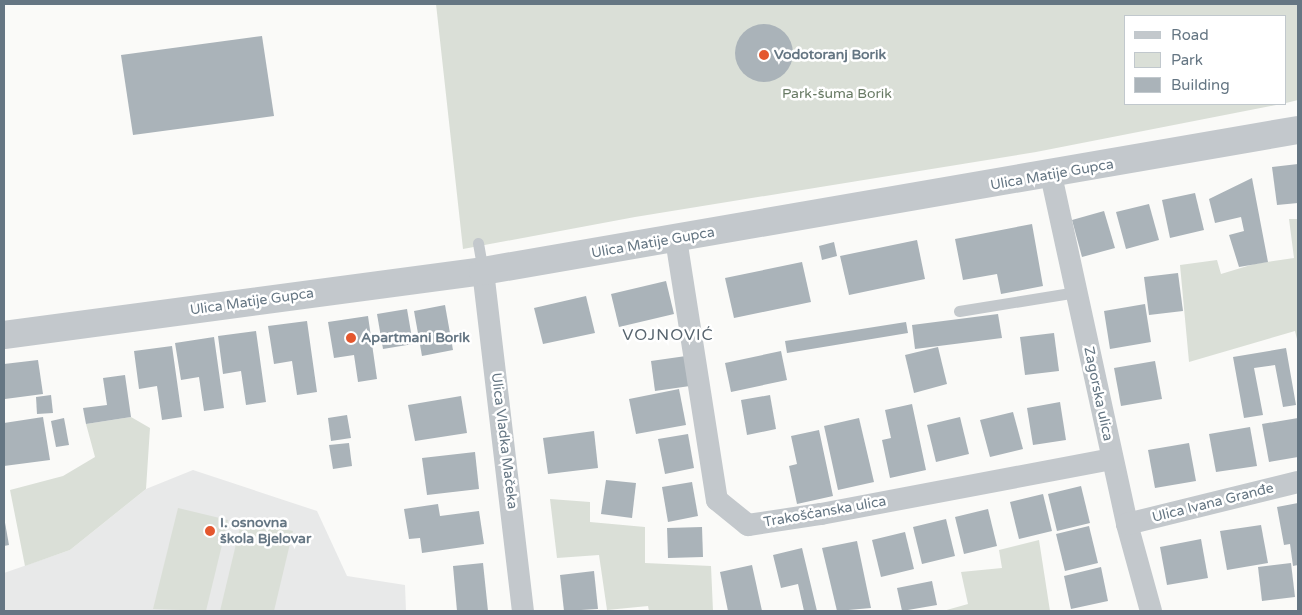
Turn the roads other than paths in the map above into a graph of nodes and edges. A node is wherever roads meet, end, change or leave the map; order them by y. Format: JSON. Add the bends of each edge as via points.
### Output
{"nodes":[{"id":1,"x":1298,"y":130,"type":"edge"},
{"id":2,"x":1051,"y":175,"type":"junction"},
{"id":3,"x":676,"y":239,"type":"junction"},
{"id":4,"x":478,"y":243,"type":"dead end"},
{"id":5,"x":484,"y":271,"type":"junction"},
{"id":6,"x":1076,"y":292,"type":"junction"},
{"id":7,"x":959,"y":311,"type":"dead end"},
{"id":8,"x":4,"y":335,"type":"edge"},
{"id":9,"x":1112,"y":458,"type":"junction"},
{"id":10,"x":1298,"y":482,"type":"edge"},
{"id":11,"x":1127,"y":524,"type":"junction"},
{"id":12,"x":524,"y":611,"type":"edge"},
{"id":13,"x":1151,"y":611,"type":"edge"}],
"edges":[{"from":1,"to":2,"type":"street","name":"Ulica Matije Gupca"},
{"from":2,"to":3,"type":"street","name":"Ulica Matije Gupca"},
{"from":2,"to":6,"type":"street","name":"Zagorska ulica"},
{"from":3,"to":5,"type":"street","name":"Ulica Matije Gupca"},
{"from":3,"to":9,"type":"street","name":"Trakošćanska ulica","via":[[717,500],[748,525]]},
{"from":4,"to":5,"type":"lane"},
{"from":5,"to":8,"type":"street","name":"Ulica Matije Gupca"},
{"from":5,"to":12,"type":"street","name":"Ulica Vladka Mačeka"},
{"from":6,"to":7,"type":"lane"},
{"from":6,"to":9,"type":"street","name":"Zagorska ulica"},
{"from":9,"to":11,"type":"street","name":"Zagorska ulica"},
{"from":10,"to":11,"type":"street","name":"Ulica Ivana Granđe"},
{"from":11,"to":13,"type":"street","name":"Zagorska ulica"}]}
